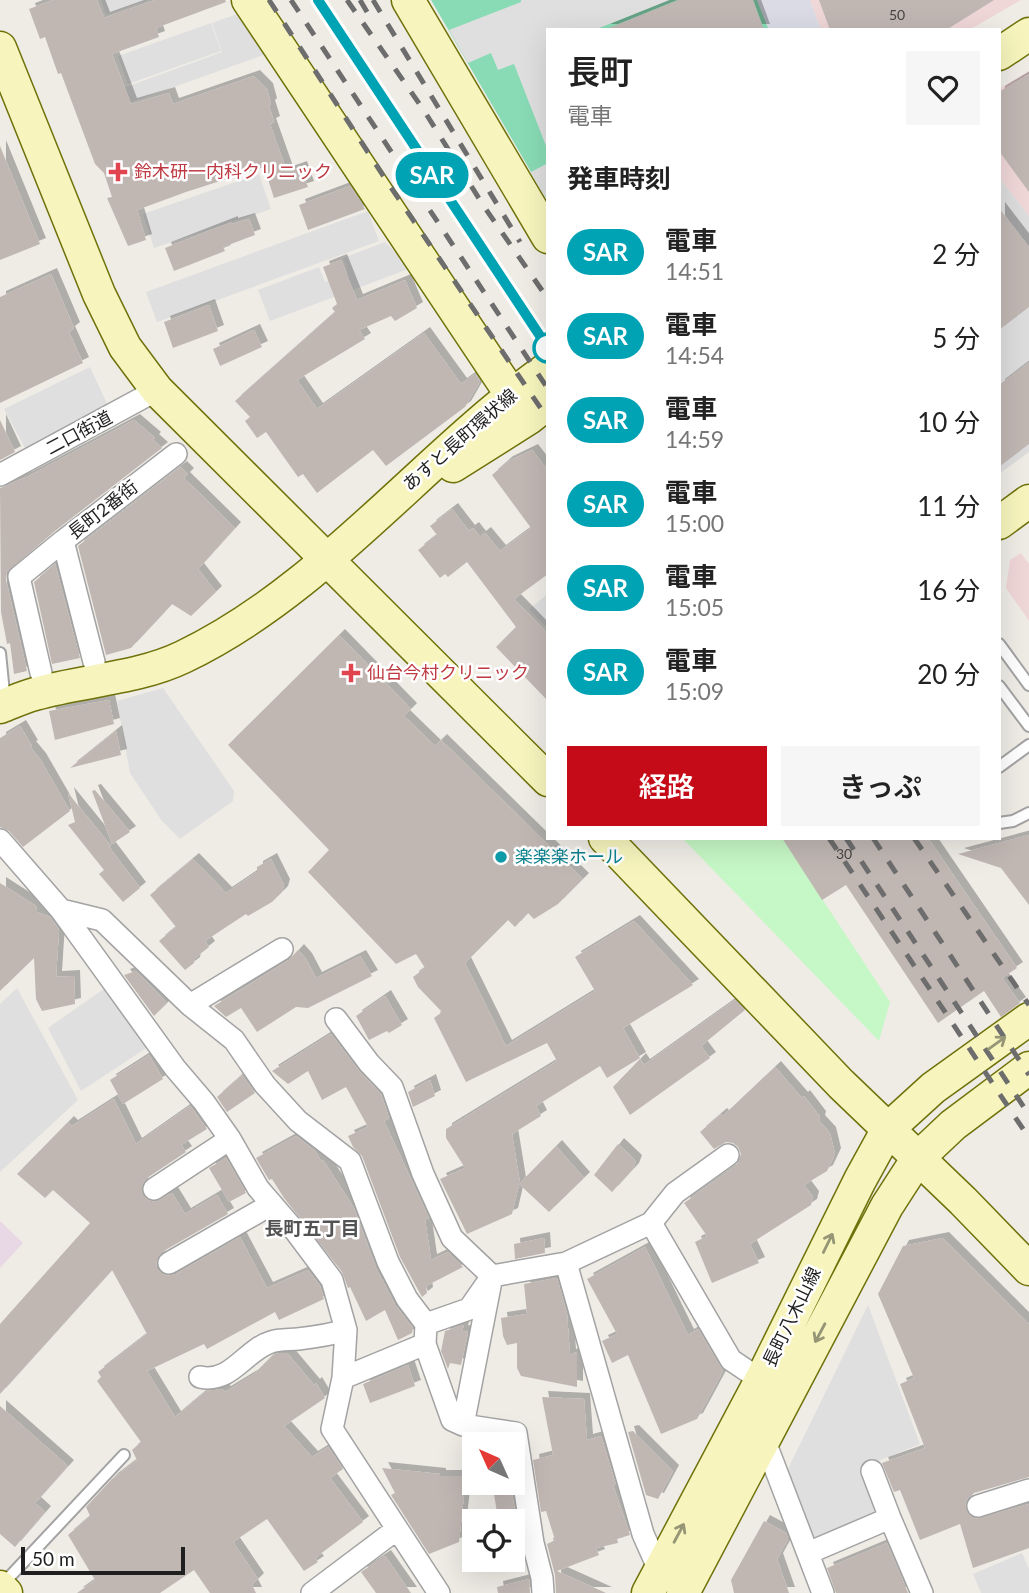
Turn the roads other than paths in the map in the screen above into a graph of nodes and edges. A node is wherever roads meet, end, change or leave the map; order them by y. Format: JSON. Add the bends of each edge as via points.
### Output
{"nodes":[{"id":1,"x":248,"y":0,"type":"edge"},
{"id":2,"x":408,"y":0,"type":"edge"},
{"id":3,"x":1029,"y":34,"type":"edge"},
{"id":4,"x":0,"y":48,"type":"edge"},
{"id":5,"x":1001,"y":53,"type":"edge"},
{"id":6,"x":546,"y":234,"type":"edge"},
{"id":7,"x":546,"y":372,"type":"edge"},
{"id":8,"x":157,"y":390,"type":"junction"},
{"id":9,"x":529,"y":405,"type":"edge"},
{"id":10,"x":176,"y":454,"type":"dead end"},
{"id":11,"x":0,"y":475,"type":"edge"},
{"id":12,"x":1029,"y":502,"type":"edge"},
{"id":13,"x":1001,"y":522,"type":"edge"},
{"id":14,"x":62,"y":541,"type":"junction"},
{"id":15,"x":326,"y":558,"type":"junction"},
{"id":16,"x":9,"y":577,"type":"edge"},
{"id":17,"x":1001,"y":647,"type":"edge"},
{"id":18,"x":0,"y":653,"type":"edge"},
{"id":19,"x":94,"y":662,"type":"dead end"},
{"id":20,"x":41,"y":673,"type":"dead end"},
{"id":21,"x":1029,"y":685,"type":"edge"},
{"id":22,"x":1001,"y":689,"type":"edge"},
{"id":23,"x":3,"y":706,"type":"edge"},
{"id":24,"x":1029,"y":726,"type":"edge"},
{"id":25,"x":1029,"y":745,"type":"edge"},
{"id":26,"x":1001,"y":766,"type":"edge"},
{"id":27,"x":546,"y":778,"type":"edge"},
{"id":28,"x":1029,"y":813,"type":"edge"},
{"id":29,"x":1001,"y":824,"type":"edge"},
{"id":30,"x":607,"y":840,"type":"edge"},
{"id":31,"x":0,"y":841,"type":"edge"},
{"id":32,"x":61,"y":910,"type":"junction"},
{"id":33,"x":282,"y":949,"type":"dead end"},
{"id":34,"x":190,"y":1005,"type":"junction"},
{"id":35,"x":336,"y":1019,"type":"dead end"},
{"id":36,"x":1029,"y":1019,"type":"edge"},
{"id":37,"x":1029,"y":1068,"type":"edge"},
{"id":38,"x":888,"y":1129,"type":"junction"},
{"id":39,"x":230,"y":1139,"type":"junction"},
{"id":40,"x":728,"y":1155,"type":"dead end"},
{"id":41,"x":918,"y":1158,"type":"junction"},
{"id":42,"x":154,"y":1189,"type":"dead end"},
{"id":43,"x":272,"y":1204,"type":"junction"},
{"id":44,"x":651,"y":1223,"type":"junction"},
{"id":45,"x":169,"y":1263,"type":"dead end"},
{"id":46,"x":566,"y":1263,"type":"junction"},
{"id":47,"x":1029,"y":1269,"type":"edge"},
{"id":48,"x":492,"y":1276,"type":"junction"},
{"id":49,"x":346,"y":1330,"type":"junction"},
{"id":50,"x":425,"y":1334,"type":"junction"},
{"id":51,"x":201,"y":1377,"type":"dead end"},
{"id":52,"x":343,"y":1378,"type":"junction"},
{"id":53,"x":761,"y":1380,"type":"junction"},
{"id":54,"x":463,"y":1425,"type":"junction"},
{"id":55,"x":764,"y":1439,"type":"junction"},
{"id":56,"x":124,"y":1455,"type":"dead end"},
{"id":57,"x":872,"y":1471,"type":"dead end"},
{"id":58,"x":1029,"y":1490,"type":"edge"},
{"id":59,"x":978,"y":1506,"type":"dead end"},
{"id":60,"x":890,"y":1518,"type":"junction"},
{"id":61,"x":397,"y":1529,"type":"junction"},
{"id":62,"x":808,"y":1553,"type":"junction"},
{"id":63,"x":654,"y":1581,"type":"edge"},
{"id":64,"x":0,"y":1587,"type":"edge"},
{"id":65,"x":6,"y":1593,"type":"edge"},
{"id":66,"x":312,"y":1593,"type":"edge"},
{"id":67,"x":439,"y":1593,"type":"edge"},
{"id":68,"x":543,"y":1593,"type":"edge"},
{"id":69,"x":683,"y":1593,"type":"edge"},
{"id":70,"x":823,"y":1593,"type":"edge"},
{"id":71,"x":922,"y":1593,"type":"edge"}],
"edges":[{"from":1,"to":9,"type":"street"},
{"from":2,"to":6,"type":"street"},
{"from":3,"to":5,"type":"street"},
{"from":4,"to":8,"type":"street","via":[[99,294],[125,347]]},
{"from":7,"to":9,"type":"street","name":"あすと長町環状線"},
{"from":8,"to":11,"type":"street","name":"二口街道"},
{"from":8,"to":15,"type":"street"},
{"from":9,"to":15,"type":"street","name":"あすと長町環状線","via":[[375,515]]},
{"from":10,"to":14,"type":"street","name":"長町2番街"},
{"from":12,"to":13,"type":"street"},
{"from":14,"to":16,"type":"street"},
{"from":14,"to":19,"type":"street","name":"長町2番街"},
{"from":15,"to":23,"type":"street","name":"あすと長町環状線","via":[[240,625],[181,658],[119,677],[34,694]]},
{"from":15,"to":27,"type":"street"},
{"from":16,"to":20,"type":"street"},
{"from":17,"to":21,"type":"lane"},
{"from":18,"to":23,"type":"lane"},
{"from":22,"to":24,"type":"lane"},
{"from":25,"to":26,"type":"lane"},
{"from":28,"to":29,"type":"lane"},
{"from":30,"to":38,"type":"street"},
{"from":31,"to":32,"type":"street"},
{"from":32,"to":34,"type":"street","via":[[102,920]]},
{"from":32,"to":39,"type":"street"},
{"from":33,"to":34,"type":"street"},
{"from":34,"to":50,"type":"street","via":[[234,1040],[298,1121],[350,1161],[388,1262]]},
{"from":35,"to":48,"type":"street","via":[[393,1087],[419,1164],[452,1238]]},
{"from":38,"to":36,"type":"street","name":"長町八木山線","one_way":true,"via":[[933,1088]]},
{"from":37,"to":41,"type":"street","via":[[953,1125]]},
{"from":38,"to":41,"type":"street"},
{"from":53,"to":38,"type":"street","name":"長町八木山線","one_way":true},
{"from":39,"to":42,"type":"street"},
{"from":39,"to":43,"type":"street"},
{"from":40,"to":44,"type":"street","via":[[675,1194]]},
{"from":41,"to":47,"type":"street"},
{"from":41,"to":55,"type":"street","one_way":true,"via":[[887,1206]]},
{"from":43,"to":45,"type":"street"},
{"from":43,"to":49,"type":"street","via":[[332,1280]]},
{"from":44,"to":46,"type":"street"},
{"from":44,"to":53,"type":"street","via":[[731,1360]]},
{"from":46,"to":48,"type":"street"},
{"from":46,"to":63,"type":"street"},
{"from":48,"to":50,"type":"street","via":[[470,1309]]},
{"from":48,"to":54,"type":"street"},
{"from":49,"to":51,"type":"street","via":[[271,1342],[229,1373]]},
{"from":49,"to":52,"type":"street"},
{"from":50,"to":52,"type":"street"},
{"from":50,"to":54,"type":"street","via":[[452,1420]]},
{"from":52,"to":61,"type":"street","via":[[332,1429]]},
{"from":63,"to":53,"type":"street","name":"長町八木山線","one_way":true},
{"from":54,"to":68,"type":"street","via":[[516,1433]]},
{"from":55,"to":62,"type":"street"},
{"from":55,"to":69,"type":"street"},
{"from":56,"to":64,"type":"lane"},
{"from":57,"to":60,"type":"street"},
{"from":58,"to":59,"type":"street"},
{"from":60,"to":62,"type":"street"},
{"from":60,"to":71,"type":"street"},
{"from":61,"to":66,"type":"street"},
{"from":61,"to":67,"type":"street"},
{"from":62,"to":70,"type":"street"},
{"from":64,"to":65,"type":"street"}]}
